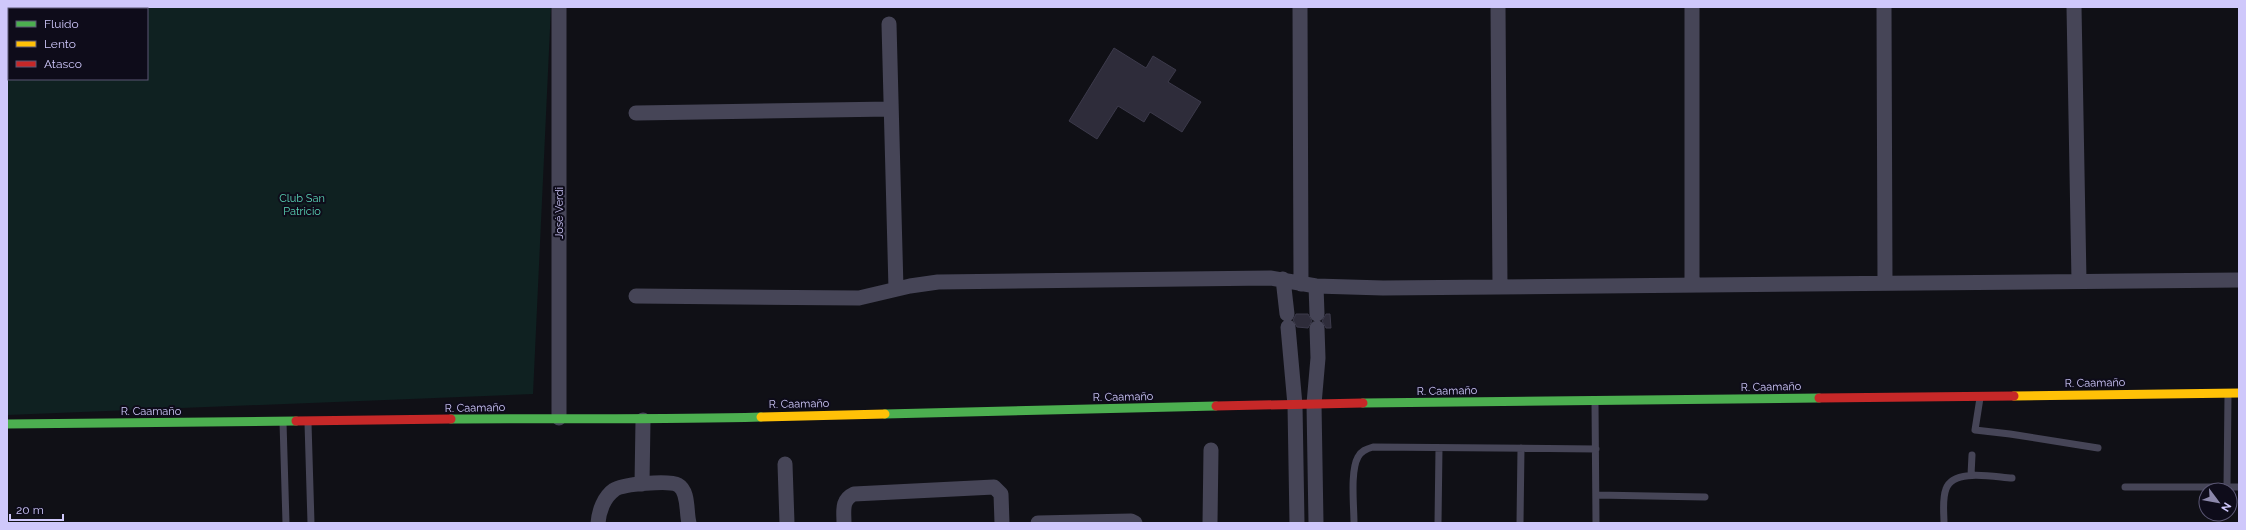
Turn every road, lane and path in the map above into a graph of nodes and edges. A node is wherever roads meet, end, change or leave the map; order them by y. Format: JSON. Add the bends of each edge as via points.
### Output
{"nodes":[{"id":1,"x":559,"y":7,"type":"edge"},
{"id":2,"x":1300,"y":7,"type":"edge"},
{"id":3,"x":1498,"y":7,"type":"edge"},
{"id":4,"x":1692,"y":7,"type":"edge"},
{"id":5,"x":1884,"y":7,"type":"edge"},
{"id":6,"x":2074,"y":7,"type":"edge"},
{"id":7,"x":889,"y":24,"type":"dead end"},
{"id":8,"x":891,"y":109,"type":"junction"},
{"id":9,"x":636,"y":113,"type":"dead end"},
{"id":10,"x":1284,"y":280,"type":"junction"},
{"id":11,"x":2239,"y":280,"type":"edge"},
{"id":12,"x":2079,"y":281,"type":"junction"},
{"id":13,"x":1885,"y":283,"type":"junction"},
{"id":14,"x":1301,"y":284,"type":"junction"},
{"id":15,"x":1692,"y":285,"type":"junction"},
{"id":16,"x":1316,"y":286,"type":"junction"},
{"id":17,"x":1500,"y":287,"type":"junction"},
{"id":18,"x":896,"y":289,"type":"junction"},
{"id":19,"x":636,"y":296,"type":"dead end"},
{"id":20,"x":2228,"y":393,"type":"junction"},
{"id":21,"x":2239,"y":393,"type":"edge"},
{"id":22,"x":1980,"y":396,"type":"junction"},
{"id":23,"x":1595,"y":401,"type":"junction"},
{"id":24,"x":1314,"y":404,"type":"junction"},
{"id":25,"x":1295,"y":405,"type":"junction"},
{"id":26,"x":559,"y":418,"type":"junction"},
{"id":27,"x":643,"y":420,"type":"junction"},
{"id":28,"x":283,"y":422,"type":"junction"},
{"id":29,"x":308,"y":422,"type":"junction"},
{"id":30,"x":7,"y":424,"type":"edge"},
{"id":31,"x":1440,"y":448,"type":"junction"},
{"id":32,"x":1521,"y":448,"type":"junction"},
{"id":33,"x":2098,"y":448,"type":"dead end"},
{"id":34,"x":1596,"y":449,"type":"junction"},
{"id":35,"x":1211,"y":450,"type":"dead end"},
{"id":36,"x":1972,"y":455,"type":"dead end"},
{"id":37,"x":785,"y":464,"type":"dead end"},
{"id":38,"x":1971,"y":475,"type":"junction"},
{"id":39,"x":2012,"y":478,"type":"dead end"},
{"id":40,"x":2227,"y":482,"type":"edge"},
{"id":41,"x":642,"y":484,"type":"junction"},
{"id":42,"x":2125,"y":487,"type":"dead end"},
{"id":43,"x":2198,"y":488,"type":"edge"},
{"id":44,"x":1596,"y":495,"type":"junction"},
{"id":45,"x":1705,"y":497,"type":"dead end"},
{"id":46,"x":286,"y":523,"type":"edge"},
{"id":47,"x":311,"y":523,"type":"edge"},
{"id":48,"x":598,"y":523,"type":"edge"},
{"id":49,"x":689,"y":523,"type":"edge"},
{"id":50,"x":787,"y":523,"type":"edge"},
{"id":51,"x":844,"y":523,"type":"edge"},
{"id":52,"x":1002,"y":523,"type":"edge"},
{"id":53,"x":1038,"y":523,"type":"edge"},
{"id":54,"x":1135,"y":523,"type":"edge"},
{"id":55,"x":1210,"y":523,"type":"edge"},
{"id":56,"x":1297,"y":523,"type":"edge"},
{"id":57,"x":1316,"y":523,"type":"edge"},
{"id":58,"x":1354,"y":523,"type":"edge"},
{"id":59,"x":1438,"y":523,"type":"edge"},
{"id":60,"x":1520,"y":523,"type":"edge"},
{"id":61,"x":1596,"y":523,"type":"edge"},
{"id":62,"x":1944,"y":523,"type":"edge"}],
"edges":[{"from":1,"to":26,"type":"street","name":"José Verdi"},
{"from":2,"to":14,"type":"street"},
{"from":3,"to":17,"type":"street"},
{"from":4,"to":15,"type":"street"},
{"from":5,"to":13,"type":"street"},
{"from":6,"to":12,"type":"street"},
{"from":7,"to":8,"type":"street"},
{"from":8,"to":9,"type":"street"},
{"from":8,"to":18,"type":"street"},
{"from":10,"to":14,"type":"street"},
{"from":10,"to":18,"type":"street","via":[[1254,278],[938,282]]},
{"from":10,"to":25,"type":"street"},
{"from":11,"to":12,"type":"street"},
{"from":12,"to":13,"type":"street"},
{"from":13,"to":15,"type":"street"},
{"from":14,"to":16,"type":"street"},
{"from":15,"to":17,"type":"street"},
{"from":16,"to":17,"type":"street"},
{"from":16,"to":24,"type":"street","via":[[1318,358]]},
{"from":18,"to":19,"type":"street","via":[[859,298]]},
{"from":20,"to":21,"type":"street","name":"R. Caamaño"},
{"from":20,"to":22,"type":"street","name":"R. Caamaño"},
{"from":20,"to":40,"type":"lane"},
{"from":22,"to":23,"type":"street","name":"R. Caamaño"},
{"from":22,"to":33,"type":"lane","via":[[1975,433],[2010,434]]},
{"from":23,"to":24,"type":"street","name":"R. Caamaño"},
{"from":23,"to":34,"type":"lane"},
{"from":24,"to":25,"type":"street","name":"R. Caamaño"},
{"from":24,"to":57,"type":"street"},
{"from":25,"to":27,"type":"street","name":"R. Caamaño"},
{"from":25,"to":56,"type":"street"},
{"from":26,"to":27,"type":"street","name":"R. Caamaño"},
{"from":26,"to":29,"type":"street","name":"R. Caamaño"},
{"from":27,"to":41,"type":"street"},
{"from":28,"to":29,"type":"street","name":"R. Caamaño"},
{"from":28,"to":30,"type":"street","name":"R. Caamaño"},
{"from":28,"to":46,"type":"lane"},
{"from":29,"to":47,"type":"lane"},
{"from":31,"to":32,"type":"lane"},
{"from":31,"to":58,"type":"lane","via":[[1373,447],[1364,450],[1354,466]]},
{"from":31,"to":59,"type":"lane"},
{"from":32,"to":34,"type":"lane"},
{"from":32,"to":60,"type":"lane"},
{"from":34,"to":44,"type":"lane"},
{"from":35,"to":55,"type":"street"},
{"from":36,"to":38,"type":"lane"},
{"from":37,"to":50,"type":"street"},
{"from":38,"to":39,"type":"lane"},
{"from":38,"to":62,"type":"lane","via":[[1960,476],[1951,481],[1946,488]]},
{"from":41,"to":48,"type":"street","via":[[615,489],[606,498]]},
{"from":41,"to":49,"type":"street","via":[[678,485],[685,493]]},
{"from":42,"to":43,"type":"lane"},
{"from":44,"to":45,"type":"lane"},
{"from":44,"to":61,"type":"lane"},
{"from":51,"to":52,"type":"street","via":[[844,503],[854,494],[994,487],[1001,494]]},
{"from":53,"to":54,"type":"street"}]}
